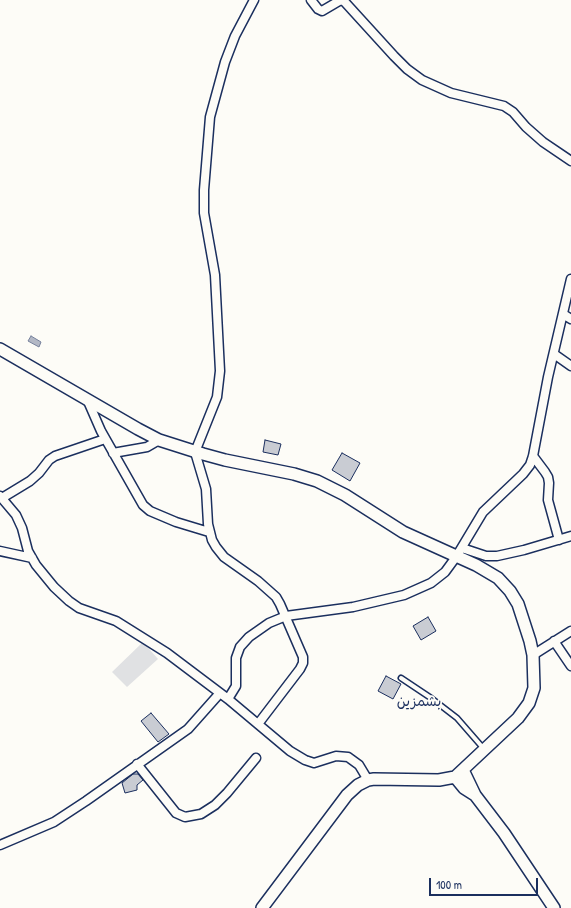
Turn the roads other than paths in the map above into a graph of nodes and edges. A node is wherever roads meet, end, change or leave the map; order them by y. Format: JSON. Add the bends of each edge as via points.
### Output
{"nodes":[{"id":1,"x":254,"y":0,"type":"edge"},
{"id":2,"x":311,"y":0,"type":"edge"},
{"id":3,"x":571,"y":161,"type":"edge"},
{"id":4,"x":571,"y":279,"type":"edge"},
{"id":5,"x":563,"y":314,"type":"junction"},
{"id":6,"x":571,"y":318,"type":"edge"},
{"id":7,"x":0,"y":349,"type":"edge"},
{"id":8,"x":554,"y":354,"type":"junction"},
{"id":9,"x":571,"y":366,"type":"edge"},
{"id":10,"x":87,"y":399,"type":"junction"},
{"id":11,"x":105,"y":439,"type":"junction"},
{"id":12,"x":159,"y":440,"type":"junction"},
{"id":13,"x":195,"y":452,"type":"junction"},
{"id":14,"x":113,"y":453,"type":"junction"},
{"id":15,"x":533,"y":456,"type":"junction"},
{"id":16,"x":1,"y":497,"type":"edge"},
{"id":17,"x":209,"y":532,"type":"junction"},
{"id":18,"x":571,"y":536,"type":"edge"},
{"id":19,"x":559,"y":540,"type":"junction"},
{"id":20,"x":0,"y":551,"type":"edge"},
{"id":21,"x":459,"y":553,"type":"junction"},
{"id":22,"x":32,"y":558,"type":"junction"},
{"id":23,"x":286,"y":616,"type":"junction"},
{"id":24,"x":571,"y":631,"type":"edge"},
{"id":25,"x":554,"y":641,"type":"junction"},
{"id":26,"x":533,"y":655,"type":"junction"},
{"id":27,"x":571,"y":666,"type":"edge"},
{"id":28,"x":401,"y":678,"type":"dead end"},
{"id":29,"x":220,"y":693,"type":"junction"},
{"id":30,"x":228,"y":699,"type":"junction"},
{"id":31,"x":258,"y":724,"type":"junction"},
{"id":32,"x":485,"y":750,"type":"junction"},
{"id":33,"x":256,"y":758,"type":"dead end"},
{"id":34,"x":137,"y":764,"type":"junction"},
{"id":35,"x":459,"y":774,"type":"junction"},
{"id":36,"x":368,"y":780,"type":"junction"},
{"id":37,"x":0,"y":845,"type":"edge"},
{"id":38,"x":265,"y":906,"type":"edge"},
{"id":39,"x":554,"y":908,"type":"edge"}],
"edges":[{"from":1,"to":13,"type":"street","via":[[225,62],[210,117],[204,213],[215,275],[220,371],[217,397]]},
{"from":2,"to":3,"type":"street","via":[[322,11],[343,0],[412,73],[452,93],[504,106],[543,142]]},
{"from":4,"to":5,"type":"street"},
{"from":5,"to":6,"type":"street"},
{"from":5,"to":8,"type":"street"},
{"from":7,"to":10,"type":"main road"},
{"from":8,"to":9,"type":"street"},
{"from":8,"to":15,"type":"street"},
{"from":10,"to":11,"type":"street"},
{"from":10,"to":12,"type":"main road"},
{"from":11,"to":14,"type":"street"},
{"from":11,"to":16,"type":"street","via":[[55,456],[30,481]]},
{"from":12,"to":13,"type":"main road"},
{"from":12,"to":14,"type":"street","via":[[147,447]]},
{"from":13,"to":17,"type":"street","via":[[206,489]]},
{"from":13,"to":21,"type":"main road","via":[[317,481],[345,495],[403,532]]},
{"from":14,"to":17,"type":"street","via":[[146,508],[176,522]]},
{"from":15,"to":19,"type":"street","via":[[548,477],[548,500]]},
{"from":15,"to":21,"type":"street","via":[[523,474],[483,512]]},
{"from":16,"to":22,"type":"street","via":[[16,515]]},
{"from":17,"to":23,"type":"street","via":[[224,557],[276,597]]},
{"from":18,"to":19,"type":"street"},
{"from":19,"to":21,"type":"street","via":[[497,556]]},
{"from":20,"to":22,"type":"street"},
{"from":21,"to":23,"type":"street","via":[[445,572],[431,583],[404,595],[353,607]]},
{"from":21,"to":26,"type":"main road","via":[[498,578],[510,591],[518,604]]},
{"from":22,"to":29,"type":"street","via":[[48,581],[69,601],[79,608],[116,621],[167,653]]},
{"from":23,"to":30,"type":"street","via":[[269,623],[240,647],[236,664],[236,686]]},
{"from":23,"to":31,"type":"street","via":[[303,656],[303,663]]},
{"from":24,"to":25,"type":"street"},
{"from":25,"to":26,"type":"street"},
{"from":25,"to":27,"type":"street"},
{"from":26,"to":32,"type":"main road","via":[[534,688],[529,703],[518,718]]},
{"from":28,"to":32,"type":"lane","via":[[457,718]]},
{"from":29,"to":30,"type":"street"},
{"from":29,"to":34,"type":"street","via":[[188,729]]},
{"from":30,"to":31,"type":"street"},
{"from":31,"to":36,"type":"street","via":[[305,760],[314,763],[336,756],[348,757],[360,765]]},
{"from":32,"to":35,"type":"main road"},
{"from":33,"to":34,"type":"street","via":[[215,805],[201,814],[185,817],[176,813]]},
{"from":34,"to":37,"type":"street","via":[[54,822]]},
{"from":35,"to":36,"type":"main road","via":[[439,780]]},
{"from":35,"to":39,"type":"main road","via":[[464,788],[475,795],[518,853]]},
{"from":36,"to":38,"type":"main road","via":[[347,795]]}]}
